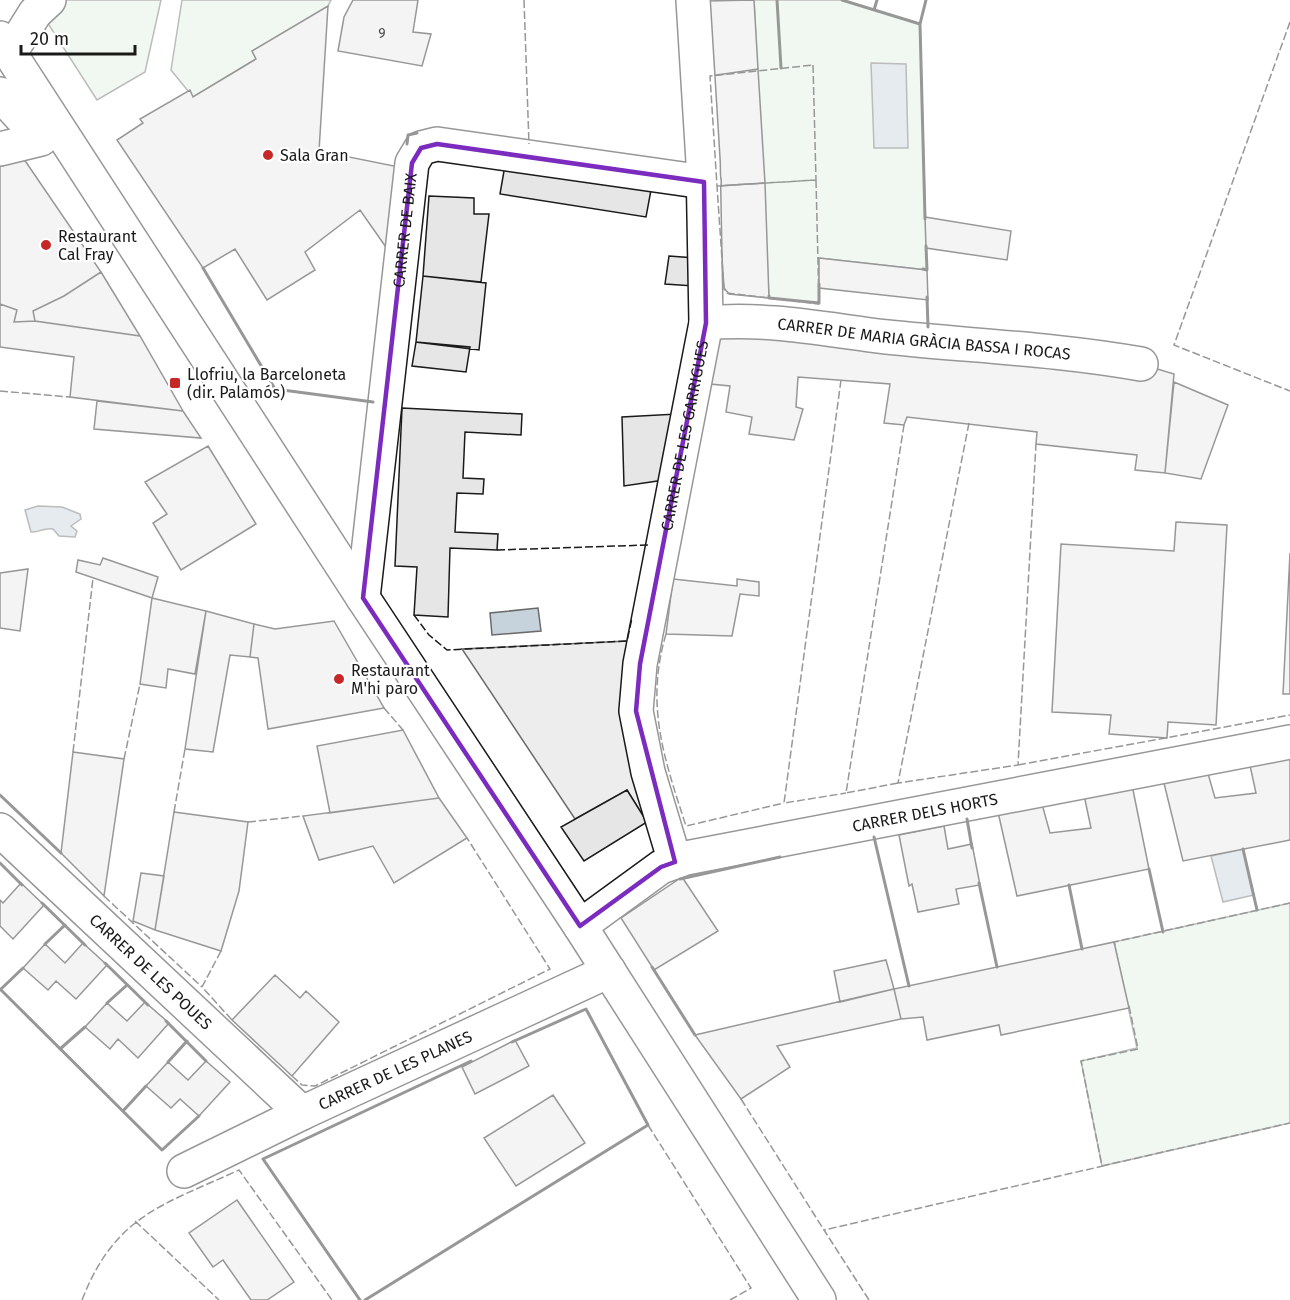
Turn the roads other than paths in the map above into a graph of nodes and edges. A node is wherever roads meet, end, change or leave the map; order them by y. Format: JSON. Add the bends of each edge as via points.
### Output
{"nodes":[{"id":1,"x":49,"y":0,"type":"edge"},
{"id":2,"x":693,"y":0,"type":"edge"},
{"id":3,"x":5,"y":45,"type":"edge"},
{"id":4,"x":0,"y":94,"type":"edge"},
{"id":5,"x":48,"y":130,"type":"junction"},
{"id":6,"x":0,"y":137,"type":"edge"},
{"id":7,"x":0,"y":149,"type":"edge"},
{"id":8,"x":704,"y":182,"type":"junction"},
{"id":9,"x":706,"y":323,"type":"junction"},
{"id":10,"x":1141,"y":364,"type":"dead end"},
{"id":11,"x":363,"y":598,"type":"junction"},
{"id":12,"x":1290,"y":742,"type":"edge"},
{"id":13,"x":0,"y":830,"type":"edge"},
{"id":14,"x":675,"y":862,"type":"junction"},
{"id":15,"x":580,"y":926,"type":"junction"},
{"id":16,"x":609,"y":971,"type":"junction"},
{"id":17,"x":302,"y":1113,"type":"junction"},
{"id":18,"x":184,"y":1171,"type":"dead end"},
{"id":19,"x":819,"y":1300,"type":"edge"}],
"edges":[{"from":1,"to":3,"type":"street"},
{"from":2,"to":8,"type":"street","name":"CARRER DE LES GARRIGUES"},
{"from":3,"to":5,"type":"street"},
{"from":4,"to":5,"type":"street"},
{"from":5,"to":6,"type":"street"},
{"from":5,"to":7,"type":"street","via":[[41,139]]},
{"from":5,"to":11,"type":"street"},
{"from":8,"to":9,"type":"street","name":"CARRER DE LES GARRIGUES"},
{"from":8,"to":11,"type":"street","name":"CARRER DE BAIX","via":[[437,144],[422,148],[412,163]]},
{"from":9,"to":10,"type":"street","name":"CARRER DE MARIA GRÀCIA BASSA I ROCAS","via":[[739,320],[989,344]]},
{"from":9,"to":14,"type":"street","name":"CARRER DE LES GARRIGUES","via":[[640,664],[636,711],[648,772]]},
{"from":11,"to":15,"type":"street"},
{"from":12,"to":14,"type":"street","name":"CARRER DELS HORTS"},
{"from":13,"to":17,"type":"street","name":"CARRER DE LES POUES"},
{"from":14,"to":15,"type":"street","name":"CARRER DELS HORTS","via":[[661,867]]},
{"from":15,"to":16,"type":"street"},
{"from":16,"to":17,"type":"street","name":"CARRER DE LES PLANES"},
{"from":16,"to":19,"type":"street"},
{"from":17,"to":18,"type":"street","name":"CARRER DE LES PLANES"}]}
